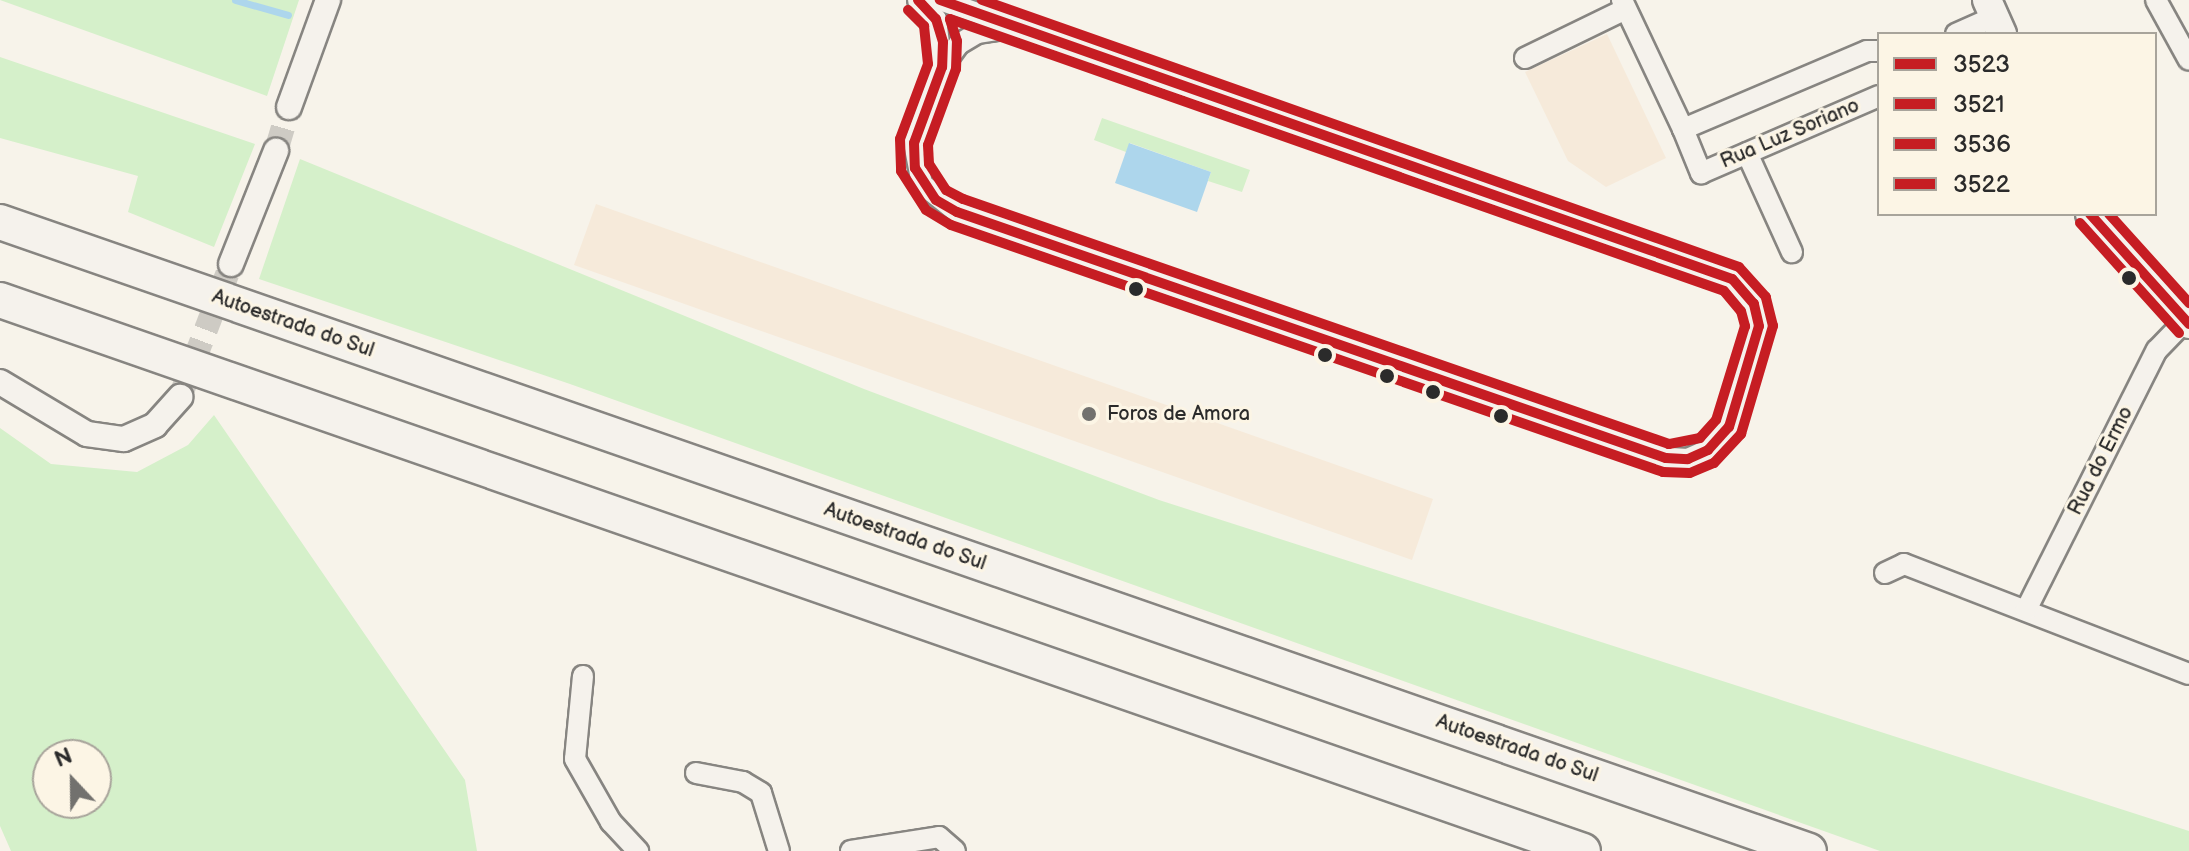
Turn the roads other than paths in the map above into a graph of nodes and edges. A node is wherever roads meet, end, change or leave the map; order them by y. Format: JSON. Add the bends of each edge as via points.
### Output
{"nodes":[{"id":1,"x":328,"y":0,"type":"edge"},
{"id":2,"x":918,"y":0,"type":"edge"},
{"id":3,"x":940,"y":0,"type":"edge"},
{"id":4,"x":2156,"y":0,"type":"edge"},
{"id":5,"x":1624,"y":4,"type":"edge"},
{"id":6,"x":1994,"y":17,"type":"edge"},
{"id":7,"x":1017,"y":27,"type":"junction"},
{"id":8,"x":1960,"y":32,"type":"edge"},
{"id":9,"x":1877,"y":51,"type":"edge"},
{"id":10,"x":1525,"y":58,"type":"dead end"},
{"id":11,"x":2189,"y":60,"type":"edge"},
{"id":12,"x":942,"y":67,"type":"junction"},
{"id":13,"x":1877,"y":97,"type":"edge"},
{"id":14,"x":289,"y":107,"type":"tunnel mouth"},
{"id":15,"x":1683,"y":129,"type":"junction"},
{"id":16,"x":276,"y":151,"type":"tunnel mouth"},
{"id":17,"x":1747,"y":153,"type":"junction"},
{"id":18,"x":2092,"y":216,"type":"edge"},
{"id":19,"x":0,"y":222,"type":"edge"},
{"id":20,"x":1792,"y":252,"type":"dead end"},
{"id":21,"x":231,"y":264,"type":"tunnel mouth"},
{"id":22,"x":0,"y":300,"type":"edge"},
{"id":23,"x":2187,"y":322,"type":"edge"},
{"id":24,"x":0,"y":382,"type":"edge"},
{"id":25,"x":180,"y":397,"type":"tunnel mouth"},
{"id":26,"x":1885,"y":573,"type":"dead end"},
{"id":27,"x":2026,"y":610,"type":"junction"},
{"id":28,"x":2189,"y":674,"type":"edge"},
{"id":29,"x":583,"y":676,"type":"dead end"},
{"id":30,"x":696,"y":773,"type":"dead end"},
{"id":31,"x":638,"y":851,"type":"edge"},
{"id":32,"x":779,"y":851,"type":"edge"},
{"id":33,"x":851,"y":851,"type":"edge"},
{"id":34,"x":955,"y":851,"type":"edge"},
{"id":35,"x":1583,"y":851,"type":"edge"},
{"id":36,"x":1809,"y":851,"type":"edge"}],
"edges":[{"from":1,"to":14,"type":"street"},
{"from":2,"to":12,"type":"street","via":[[936,19]]},
{"from":3,"to":7,"type":"street"},
{"from":4,"to":11,"type":"street"},
{"from":5,"to":10,"type":"street"},
{"from":5,"to":15,"type":"street","name":"Rua Luz Soriano"},
{"from":6,"to":8,"type":"street"},
{"from":7,"to":12,"type":"street","via":[[977,33],[959,44]]},
{"from":7,"to":12,"type":"street","via":[[1732,279],[1754,304],[1759,326],[1729,427],[1708,450],[1688,459],[1666,458],[957,212],[936,200],[915,168],[914,143]]},
{"from":9,"to":15,"type":"street"},
{"from":13,"to":17,"type":"street","name":"Rua Luz Soriano"},
{"from":15,"to":17,"type":"street","name":"Rua Luz Soriano","via":[[1701,173]]},
{"from":16,"to":21,"type":"street"},
{"from":17,"to":20,"type":"street"},
{"from":18,"to":23,"type":"main road"},
{"from":19,"to":36,"type":"highway","name":"Autoestrada do Sul"},
{"from":22,"to":35,"type":"highway"},
{"from":23,"to":27,"type":"street","name":"Rua do Ermo","via":[[2157,350]]},
{"from":24,"to":25,"type":"street","via":[[87,434],[124,439],[155,425]]},
{"from":26,"to":27,"type":"street","via":[[1904,564]]},
{"from":27,"to":28,"type":"street"},
{"from":29,"to":31,"type":"street","via":[[575,759],[611,822]]},
{"from":30,"to":32,"type":"street","via":[[743,782],[761,793]]},
{"from":33,"to":34,"type":"street","via":[[939,837]]}]}
